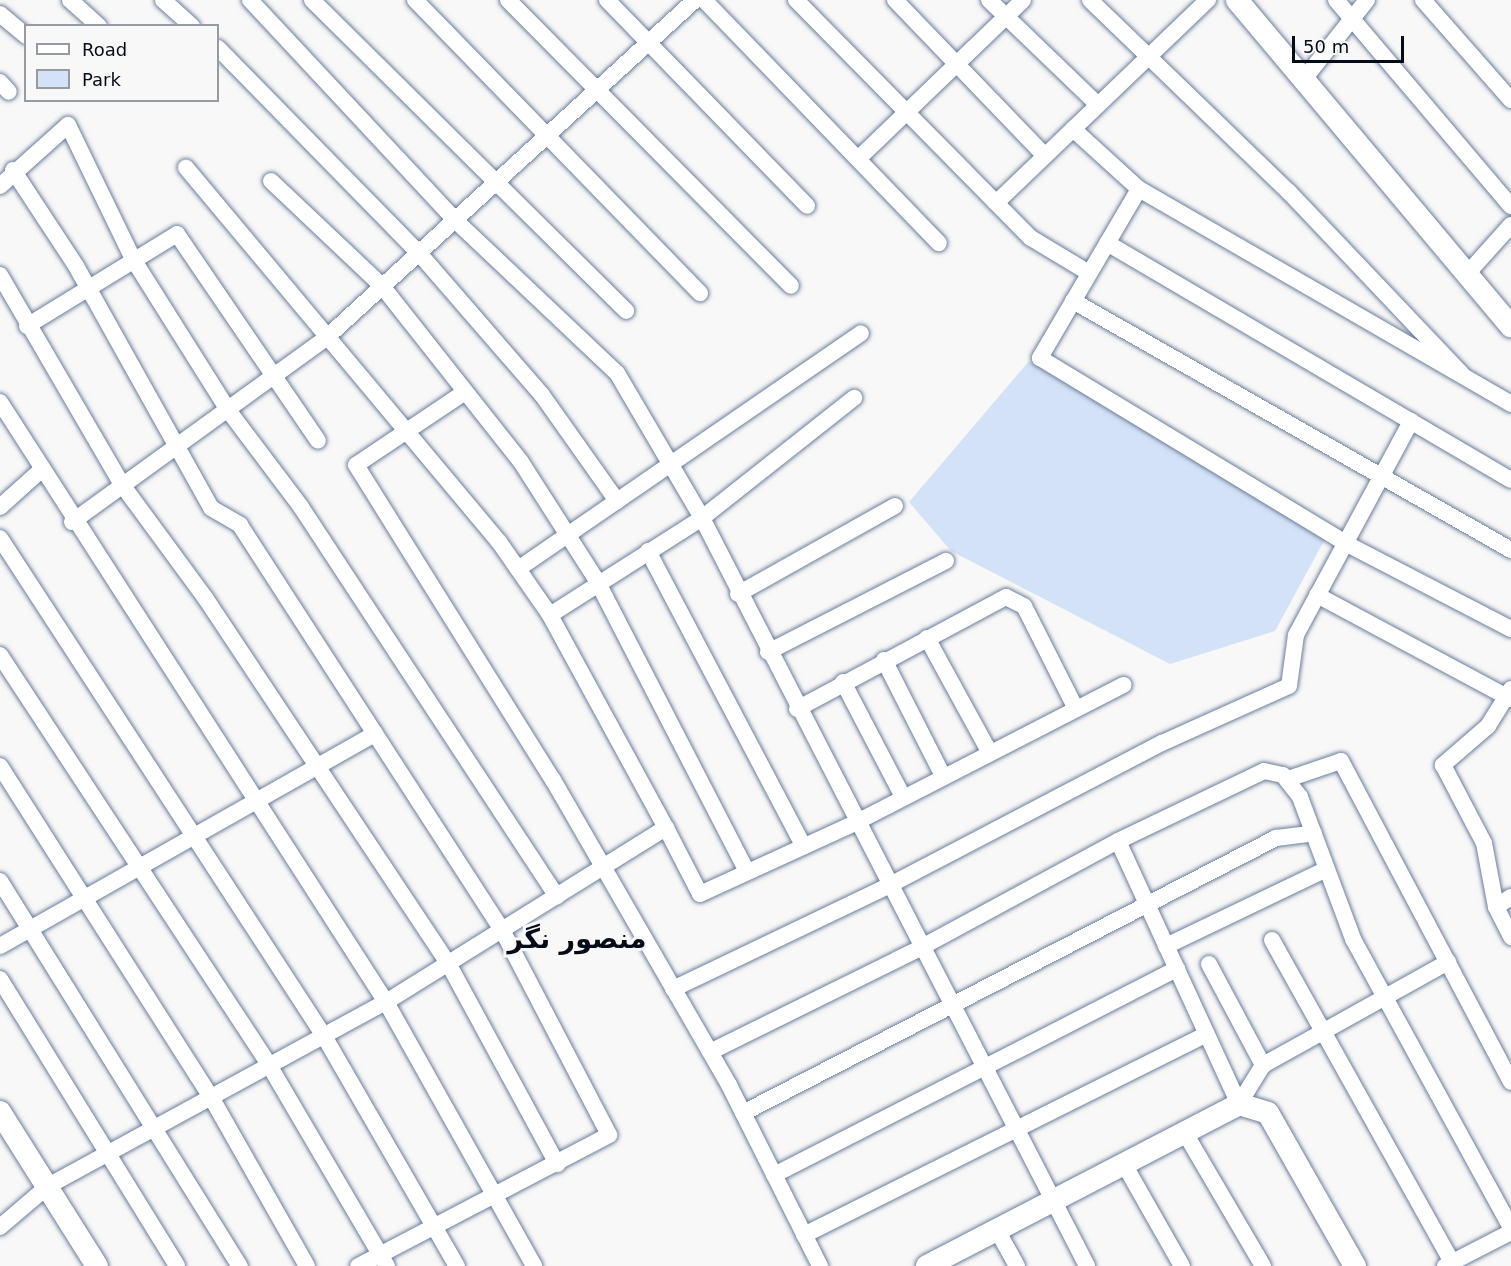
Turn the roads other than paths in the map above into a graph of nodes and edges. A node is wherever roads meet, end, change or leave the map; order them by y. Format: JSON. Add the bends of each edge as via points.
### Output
{"nodes":[{"id":1,"x":3,"y":0,"type":"edge"},
{"id":2,"x":70,"y":0,"type":"edge"},
{"id":3,"x":163,"y":0,"type":"edge"},
{"id":4,"x":250,"y":0,"type":"edge"},
{"id":5,"x":312,"y":0,"type":"edge"},
{"id":6,"x":415,"y":0,"type":"edge"},
{"id":7,"x":508,"y":0,"type":"edge"},
{"id":8,"x":607,"y":0,"type":"edge"},
{"id":9,"x":695,"y":0,"type":"edge"},
{"id":10,"x":704,"y":0,"type":"edge"},
{"id":11,"x":796,"y":0,"type":"edge"},
{"id":12,"x":895,"y":0,"type":"edge"},
{"id":13,"x":989,"y":0,"type":"edge"},
{"id":14,"x":1023,"y":0,"type":"edge"},
{"id":15,"x":1090,"y":0,"type":"edge"},
{"id":16,"x":1208,"y":0,"type":"edge"},
{"id":17,"x":1237,"y":0,"type":"edge"},
{"id":18,"x":1336,"y":0,"type":"edge"},
{"id":19,"x":1367,"y":0,"type":"edge"},
{"id":20,"x":1423,"y":0,"type":"edge"},
{"id":21,"x":0,"y":4,"type":"edge"},
{"id":22,"x":0,"y":14,"type":"edge"},
{"id":23,"x":1005,"y":17,"type":"junction"},
{"id":24,"x":1352,"y":19,"type":"junction"},
{"id":25,"x":97,"y":24,"type":"edge"},
{"id":26,"x":190,"y":24,"type":"edge"},
{"id":27,"x":24,"y":34,"type":"edge"},
{"id":28,"x":648,"y":41,"type":"junction"},
{"id":29,"x":219,"y":49,"type":"edge"},
{"id":30,"x":1148,"y":57,"type":"junction"},
{"id":31,"x":957,"y":64,"type":"junction"},
{"id":32,"x":1304,"y":79,"type":"junction"},
{"id":33,"x":597,"y":88,"type":"junction"},
{"id":34,"x":1511,"y":100,"type":"edge"},
{"id":35,"x":1098,"y":105,"type":"junction"},
{"id":36,"x":904,"y":114,"type":"junction"},
{"id":37,"x":1073,"y":129,"type":"junction"},
{"id":38,"x":547,"y":133,"type":"junction"},
{"id":39,"x":1045,"y":156,"type":"junction"},
{"id":40,"x":858,"y":159,"type":"junction"},
{"id":41,"x":186,"y":168,"type":"dead end"},
{"id":42,"x":13,"y":170,"type":"junction"},
{"id":43,"x":498,"y":180,"type":"junction"},
{"id":44,"x":271,"y":181,"type":"dead end"},
{"id":45,"x":0,"y":186,"type":"edge"},
{"id":46,"x":1139,"y":189,"type":"junction"},
{"id":47,"x":996,"y":203,"type":"junction"},
{"id":48,"x":807,"y":206,"type":"dead end"},
{"id":49,"x":1511,"y":206,"type":"edge"},
{"id":50,"x":455,"y":220,"type":"junction"},
{"id":51,"x":1511,"y":225,"type":"edge"},
{"id":52,"x":939,"y":243,"type":"dead end"},
{"id":53,"x":1107,"y":243,"type":"junction"},
{"id":54,"x":418,"y":252,"type":"junction"},
{"id":55,"x":133,"y":259,"type":"junction"},
{"id":56,"x":1089,"y":273,"type":"junction"},
{"id":57,"x":1467,"y":274,"type":"junction"},
{"id":58,"x":0,"y":275,"type":"edge"},
{"id":59,"x":382,"y":286,"type":"junction"},
{"id":60,"x":791,"y":286,"type":"dead end"},
{"id":61,"x":84,"y":287,"type":"junction"},
{"id":62,"x":700,"y":293,"type":"dead end"},
{"id":63,"x":1073,"y":301,"type":"junction"},
{"id":64,"x":626,"y":311,"type":"dead end"},
{"id":65,"x":27,"y":326,"type":"junction"},
{"id":66,"x":1511,"y":326,"type":"edge"},
{"id":67,"x":861,"y":333,"type":"dead end"},
{"id":68,"x":327,"y":338,"type":"junction"},
{"id":69,"x":1462,"y":374,"type":"junction"},
{"id":70,"x":274,"y":376,"type":"junction"},
{"id":71,"x":465,"y":392,"type":"junction"},
{"id":72,"x":854,"y":398,"type":"dead end"},
{"id":73,"x":0,"y":402,"type":"edge"},
{"id":74,"x":1511,"y":404,"type":"edge"},
{"id":75,"x":228,"y":410,"type":"junction"},
{"id":76,"x":1411,"y":421,"type":"junction"},
{"id":77,"x":406,"y":433,"type":"junction"},
{"id":78,"x":318,"y":441,"type":"dead end"},
{"id":79,"x":175,"y":448,"type":"junction"},
{"id":80,"x":668,"y":468,"type":"junction"},
{"id":81,"x":39,"y":471,"type":"junction"},
{"id":82,"x":1381,"y":476,"type":"junction"},
{"id":83,"x":1511,"y":480,"type":"edge"},
{"id":84,"x":123,"y":486,"type":"junction"},
{"id":85,"x":617,"y":501,"type":"junction"},
{"id":86,"x":894,"y":506,"type":"dead end"},
{"id":87,"x":0,"y":507,"type":"edge"},
{"id":88,"x":702,"y":518,"type":"junction"},
{"id":89,"x":72,"y":522,"type":"junction"},
{"id":90,"x":568,"y":535,"type":"junction"},
{"id":91,"x":0,"y":538,"type":"edge"},
{"id":92,"x":1345,"y":543,"type":"junction"},
{"id":93,"x":1511,"y":550,"type":"edge"},
{"id":94,"x":648,"y":551,"type":"junction"},
{"id":95,"x":946,"y":561,"type":"dead end"},
{"id":96,"x":518,"y":569,"type":"junction"},
{"id":97,"x":597,"y":581,"type":"junction"},
{"id":98,"x":738,"y":594,"type":"junction"},
{"id":99,"x":1317,"y":595,"type":"junction"},
{"id":100,"x":550,"y":615,"type":"junction"},
{"id":101,"x":1511,"y":629,"type":"edge"},
{"id":102,"x":927,"y":638,"type":"junction"},
{"id":103,"x":768,"y":652,"type":"junction"},
{"id":104,"x":0,"y":655,"type":"edge"},
{"id":105,"x":884,"y":660,"type":"junction"},
{"id":106,"x":843,"y":682,"type":"junction"},
{"id":107,"x":1124,"y":685,"type":"dead end"},
{"id":108,"x":1510,"y":695,"type":"edge"},
{"id":109,"x":797,"y":709,"type":"junction"},
{"id":110,"x":1076,"y":709,"type":"junction"},
{"id":111,"x":375,"y":734,"type":"junction"},
{"id":112,"x":990,"y":753,"type":"junction"},
{"id":113,"x":0,"y":766,"type":"edge"},
{"id":114,"x":317,"y":767,"type":"junction"},
{"id":115,"x":943,"y":776,"type":"junction"},
{"id":116,"x":1288,"y":779,"type":"junction"},
{"id":117,"x":903,"y":797,"type":"junction"},
{"id":118,"x":255,"y":802,"type":"junction"},
{"id":119,"x":855,"y":823,"type":"junction"},
{"id":120,"x":666,"y":828,"type":"junction"},
{"id":121,"x":1314,"y":833,"type":"junction"},
{"id":122,"x":194,"y":836,"type":"junction"},
{"id":123,"x":1118,"y":841,"type":"junction"},
{"id":124,"x":803,"y":845,"type":"junction"},
{"id":125,"x":139,"y":867,"type":"junction"},
{"id":126,"x":602,"y":867,"type":"junction"},
{"id":127,"x":1327,"y":869,"type":"junction"},
{"id":128,"x":747,"y":872,"type":"junction"},
{"id":129,"x":0,"y":881,"type":"edge"},
{"id":130,"x":888,"y":886,"type":"junction"},
{"id":131,"x":557,"y":896,"type":"junction"},
{"id":132,"x":1511,"y":897,"type":"edge"},
{"id":133,"x":84,"y":898,"type":"junction"},
{"id":134,"x":1146,"y":903,"type":"junction"},
{"id":135,"x":1496,"y":907,"type":"junction"},
{"id":136,"x":32,"y":928,"type":"junction"},
{"id":137,"x":502,"y":930,"type":"junction"},
{"id":138,"x":1511,"y":937,"type":"edge"},
{"id":139,"x":1272,"y":940,"type":"dead end"},
{"id":140,"x":0,"y":946,"type":"edge"},
{"id":141,"x":1166,"y":946,"type":"junction"},
{"id":142,"x":920,"y":948,"type":"junction"},
{"id":143,"x":1448,"y":962,"type":"junction"},
{"id":144,"x":448,"y":963,"type":"junction"},
{"id":145,"x":1209,"y":964,"type":"dead end"},
{"id":146,"x":1177,"y":969,"type":"junction"},
{"id":147,"x":0,"y":979,"type":"edge"},
{"id":148,"x":673,"y":989,"type":"junction"},
{"id":149,"x":1385,"y":997,"type":"junction"},
{"id":150,"x":386,"y":1002,"type":"junction"},
{"id":151,"x":949,"y":1006,"type":"junction"},
{"id":152,"x":1323,"y":1031,"type":"junction"},
{"id":153,"x":1207,"y":1034,"type":"junction"},
{"id":154,"x":324,"y":1036,"type":"junction"},
{"id":155,"x":710,"y":1052,"type":"junction"},
{"id":156,"x":269,"y":1065,"type":"junction"},
{"id":157,"x":1263,"y":1065,"type":"junction"},
{"id":158,"x":982,"y":1068,"type":"junction"},
{"id":159,"x":1511,"y":1082,"type":"edge"},
{"id":160,"x":211,"y":1097,"type":"junction"},
{"id":161,"x":1239,"y":1104,"type":"junction"},
{"id":162,"x":0,"y":1112,"type":"edge"},
{"id":163,"x":743,"y":1113,"type":"junction"},
{"id":164,"x":155,"y":1127,"type":"junction"},
{"id":165,"x":1014,"y":1130,"type":"junction"},
{"id":166,"x":1185,"y":1132,"type":"junction"},
{"id":167,"x":108,"y":1153,"type":"junction"},
{"id":168,"x":557,"y":1164,"type":"junction"},
{"id":169,"x":1124,"y":1164,"type":"junction"},
{"id":170,"x":774,"y":1175,"type":"junction"},
{"id":171,"x":48,"y":1186,"type":"junction"},
{"id":172,"x":497,"y":1197,"type":"junction"},
{"id":173,"x":1052,"y":1204,"type":"junction"},
{"id":174,"x":0,"y":1227,"type":"edge"},
{"id":175,"x":435,"y":1228,"type":"junction"},
{"id":176,"x":997,"y":1230,"type":"junction"},
{"id":177,"x":1511,"y":1230,"type":"edge"},
{"id":178,"x":804,"y":1235,"type":"junction"},
{"id":179,"x":384,"y":1260,"type":"edge"},
{"id":180,"x":1450,"y":1265,"type":"edge"},
{"id":181,"x":97,"y":1266,"type":"edge"},
{"id":182,"x":177,"y":1266,"type":"edge"},
{"id":183,"x":240,"y":1266,"type":"edge"},
{"id":184,"x":307,"y":1266,"type":"edge"},
{"id":185,"x":358,"y":1266,"type":"edge"},
{"id":186,"x":457,"y":1266,"type":"edge"},
{"id":187,"x":534,"y":1266,"type":"edge"},
{"id":188,"x":819,"y":1266,"type":"edge"},
{"id":189,"x":927,"y":1266,"type":"edge"},
{"id":190,"x":1017,"y":1266,"type":"edge"},
{"id":191,"x":1087,"y":1266,"type":"edge"},
{"id":192,"x":1182,"y":1266,"type":"edge"},
{"id":193,"x":1263,"y":1266,"type":"edge"},
{"id":194,"x":1355,"y":1266,"type":"edge"}],
"edges":[{"from":1,"to":21,"type":"street"},
{"from":2,"to":25,"type":"street"},
{"from":3,"to":26,"type":"street"},
{"from":4,"to":50,"type":"street"},
{"from":5,"to":43,"type":"street"},
{"from":6,"to":38,"type":"street"},
{"from":7,"to":33,"type":"street"},
{"from":8,"to":28,"type":"street"},
{"from":9,"to":28,"type":"street"},
{"from":10,"to":40,"type":"street"},
{"from":11,"to":36,"type":"street"},
{"from":12,"to":31,"type":"street"},
{"from":13,"to":23,"type":"street"},
{"from":14,"to":23,"type":"street"},
{"from":15,"to":30,"type":"street"},
{"from":16,"to":30,"type":"street"},
{"from":17,"to":32,"type":"street"},
{"from":18,"to":24,"type":"street"},
{"from":19,"to":24,"type":"street"},
{"from":20,"to":34,"type":"street"},
{"from":22,"to":27,"type":"street"},
{"from":23,"to":31,"type":"street"},
{"from":23,"to":35,"type":"street"},
{"from":24,"to":32,"type":"street"},
{"from":24,"to":49,"type":"street"},
{"from":28,"to":33,"type":"street"},
{"from":28,"to":48,"type":"street"},
{"from":29,"to":54,"type":"street"},
{"from":30,"to":35,"type":"street"},
{"from":30,"to":69,"type":"street","via":[[1289,192]]},
{"from":31,"to":36,"type":"street"},
{"from":31,"to":39,"type":"street"},
{"from":32,"to":57,"type":"street"},
{"from":33,"to":38,"type":"street"},
{"from":33,"to":60,"type":"street"},
{"from":35,"to":37,"type":"street"},
{"from":36,"to":40,"type":"street"},
{"from":36,"to":47,"type":"street"},
{"from":37,"to":39,"type":"street"},
{"from":37,"to":46,"type":"street"},
{"from":38,"to":43,"type":"street"},
{"from":38,"to":62,"type":"street"},
{"from":39,"to":47,"type":"street"},
{"from":40,"to":52,"type":"street"},
{"from":41,"to":68,"type":"street"},
{"from":42,"to":45,"type":"street"},
{"from":42,"to":55,"type":"street","via":[[68,125]]},
{"from":42,"to":61,"type":"street"},
{"from":43,"to":50,"type":"street"},
{"from":43,"to":64,"type":"street"},
{"from":44,"to":59,"type":"street"},
{"from":46,"to":53,"type":"street"},
{"from":46,"to":69,"type":"street"},
{"from":47,"to":56,"type":"street","via":[[1031,238]]},
{"from":50,"to":54,"type":"street"},
{"from":50,"to":80,"type":"street","via":[[617,373]]},
{"from":51,"to":57,"type":"street"},
{"from":53,"to":56,"type":"street"},
{"from":53,"to":76,"type":"street"},
{"from":54,"to":59,"type":"street"},
{"from":54,"to":85,"type":"street","via":[[542,395]]},
{"from":55,"to":61,"type":"street"},
{"from":55,"to":70,"type":"street","via":[[177,234]]},
{"from":55,"to":75,"type":"street"},
{"from":56,"to":63,"type":"street"},
{"from":57,"to":66,"type":"street"},
{"from":58,"to":65,"type":"street"},
{"from":59,"to":68,"type":"street"},
{"from":59,"to":71,"type":"street"},
{"from":61,"to":65,"type":"street"},
{"from":61,"to":79,"type":"street"},
{"from":63,"to":82,"type":"street"},
{"from":63,"to":92,"type":"street","via":[[1040,358]]},
{"from":65,"to":84,"type":"street"},
{"from":67,"to":80,"type":"street"},
{"from":68,"to":70,"type":"street"},
{"from":68,"to":77,"type":"street"},
{"from":69,"to":74,"type":"street"},
{"from":70,"to":75,"type":"street"},
{"from":70,"to":78,"type":"street"},
{"from":71,"to":77,"type":"street"},
{"from":71,"to":90,"type":"street","via":[[521,462]]},
{"from":72,"to":88,"type":"street"},
{"from":73,"to":81,"type":"street"},
{"from":75,"to":79,"type":"street"},
{"from":75,"to":131,"type":"street","via":[[301,507]]},
{"from":76,"to":82,"type":"street"},
{"from":76,"to":83,"type":"street"},
{"from":77,"to":96,"type":"street"},
{"from":77,"to":126,"type":"street","via":[[356,465]]},
{"from":79,"to":84,"type":"street"},
{"from":79,"to":111,"type":"street","via":[[211,508],[240,525]]},
{"from":80,"to":85,"type":"street"},
{"from":80,"to":88,"type":"street"},
{"from":81,"to":87,"type":"street"},
{"from":81,"to":89,"type":"street"},
{"from":82,"to":92,"type":"street"},
{"from":82,"to":93,"type":"street"},
{"from":84,"to":89,"type":"street"},
{"from":84,"to":114,"type":"street","via":[[206,599]]},
{"from":85,"to":90,"type":"street"},
{"from":86,"to":98,"type":"street"},
{"from":88,"to":94,"type":"street"},
{"from":88,"to":98,"type":"street"},
{"from":89,"to":118,"type":"street"},
{"from":90,"to":96,"type":"street"},
{"from":90,"to":97,"type":"street"},
{"from":91,"to":122,"type":"street"},
{"from":92,"to":99,"type":"street"},
{"from":92,"to":101,"type":"street"},
{"from":94,"to":97,"type":"street"},
{"from":94,"to":124,"type":"street"},
{"from":95,"to":103,"type":"street"},
{"from":96,"to":100,"type":"street"},
{"from":97,"to":100,"type":"street"},
{"from":97,"to":128,"type":"street"},
{"from":98,"to":103,"type":"street"},
{"from":99,"to":108,"type":"street"},
{"from":99,"to":130,"type":"street","via":[[1296,635],[1289,686],[1162,743]]},
{"from":100,"to":120,"type":"street"},
{"from":102,"to":105,"type":"street"},
{"from":102,"to":110,"type":"street","via":[[1006,597],[1024,606]]},
{"from":102,"to":112,"type":"street"},
{"from":103,"to":109,"type":"street"},
{"from":104,"to":125,"type":"street"},
{"from":105,"to":106,"type":"street"},
{"from":105,"to":115,"type":"street"},
{"from":106,"to":109,"type":"street"},
{"from":106,"to":117,"type":"street"},
{"from":107,"to":110,"type":"street"},
{"from":108,"to":135,"type":"street","via":[[1488,726],[1443,765],[1484,843]]},
{"from":109,"to":119,"type":"street"},
{"from":110,"to":112,"type":"street"},
{"from":111,"to":114,"type":"street"},
{"from":111,"to":137,"type":"street"},
{"from":112,"to":115,"type":"street"},
{"from":113,"to":133,"type":"street"},
{"from":114,"to":118,"type":"street"},
{"from":114,"to":144,"type":"street"},
{"from":115,"to":117,"type":"street"},
{"from":116,"to":121,"type":"street"},
{"from":116,"to":123,"type":"street","via":[[1264,771]]},
{"from":116,"to":143,"type":"street","via":[[1341,760]]},
{"from":117,"to":119,"type":"street"},
{"from":118,"to":122,"type":"street"},
{"from":118,"to":150,"type":"street"},
{"from":119,"to":124,"type":"street"},
{"from":119,"to":130,"type":"street"},
{"from":120,"to":126,"type":"street"},
{"from":120,"to":128,"type":"street","via":[[700,894]]},
{"from":121,"to":127,"type":"street"},
{"from":121,"to":134,"type":"street","via":[[1276,838]]},
{"from":122,"to":125,"type":"street"},
{"from":122,"to":154,"type":"street"},
{"from":123,"to":134,"type":"street"},
{"from":123,"to":142,"type":"street"},
{"from":124,"to":128,"type":"street"},
{"from":125,"to":133,"type":"street"},
{"from":125,"to":156,"type":"street"},
{"from":126,"to":131,"type":"street"},
{"from":126,"to":148,"type":"street"},
{"from":127,"to":141,"type":"street"},
{"from":127,"to":149,"type":"street","via":[[1353,939]]},
{"from":129,"to":136,"type":"street"},
{"from":130,"to":142,"type":"street"},
{"from":130,"to":148,"type":"street"},
{"from":131,"to":137,"type":"street"},
{"from":132,"to":135,"type":"street"},
{"from":133,"to":136,"type":"street"},
{"from":133,"to":160,"type":"street"},
{"from":134,"to":141,"type":"street"},
{"from":134,"to":151,"type":"street"},
{"from":135,"to":138,"type":"street"},
{"from":136,"to":140,"type":"street"},
{"from":136,"to":164,"type":"street"},
{"from":137,"to":144,"type":"street"},
{"from":137,"to":168,"type":"street","via":[[609,1135]]},
{"from":139,"to":152,"type":"street"},
{"from":141,"to":146,"type":"street"},
{"from":142,"to":151,"type":"street"},
{"from":142,"to":155,"type":"street"},
{"from":143,"to":149,"type":"street"},
{"from":143,"to":159,"type":"street"},
{"from":144,"to":150,"type":"street"},
{"from":144,"to":168,"type":"street"},
{"from":145,"to":157,"type":"street"},
{"from":146,"to":153,"type":"street"},
{"from":146,"to":158,"type":"street"},
{"from":147,"to":167,"type":"street"},
{"from":148,"to":155,"type":"street"},
{"from":149,"to":152,"type":"street"},
{"from":149,"to":177,"type":"street"},
{"from":150,"to":154,"type":"street"},
{"from":150,"to":172,"type":"street"},
{"from":151,"to":158,"type":"street"},
{"from":151,"to":163,"type":"street"},
{"from":152,"to":157,"type":"street"},
{"from":152,"to":180,"type":"street"},
{"from":153,"to":161,"type":"street"},
{"from":153,"to":165,"type":"street"},
{"from":154,"to":156,"type":"street"},
{"from":154,"to":175,"type":"street"},
{"from":155,"to":163,"type":"street"},
{"from":156,"to":160,"type":"street"},
{"from":156,"to":179,"type":"street"},
{"from":157,"to":161,"type":"street"},
{"from":158,"to":165,"type":"street"},
{"from":158,"to":170,"type":"street"},
{"from":160,"to":164,"type":"street"},
{"from":160,"to":184,"type":"street"},
{"from":161,"to":166,"type":"street"},
{"from":161,"to":194,"type":"street","via":[[1268,1113]]},
{"from":162,"to":171,"type":"street"},
{"from":163,"to":170,"type":"street"},
{"from":164,"to":167,"type":"street"},
{"from":164,"to":183,"type":"street"},
{"from":165,"to":173,"type":"street"},
{"from":165,"to":178,"type":"street"},
{"from":166,"to":169,"type":"street"},
{"from":166,"to":193,"type":"street"},
{"from":167,"to":171,"type":"street"},
{"from":167,"to":182,"type":"street"},
{"from":168,"to":172,"type":"street"},
{"from":169,"to":173,"type":"street"},
{"from":169,"to":192,"type":"street"},
{"from":170,"to":178,"type":"street"},
{"from":171,"to":174,"type":"street"},
{"from":171,"to":181,"type":"street"},
{"from":172,"to":175,"type":"street"},
{"from":172,"to":187,"type":"street"},
{"from":173,"to":176,"type":"street"},
{"from":173,"to":191,"type":"street"},
{"from":175,"to":179,"type":"street"},
{"from":175,"to":186,"type":"street"},
{"from":176,"to":189,"type":"street"},
{"from":176,"to":190,"type":"street"},
{"from":177,"to":180,"type":"street"},
{"from":178,"to":188,"type":"street"},
{"from":179,"to":185,"type":"street"}]}
